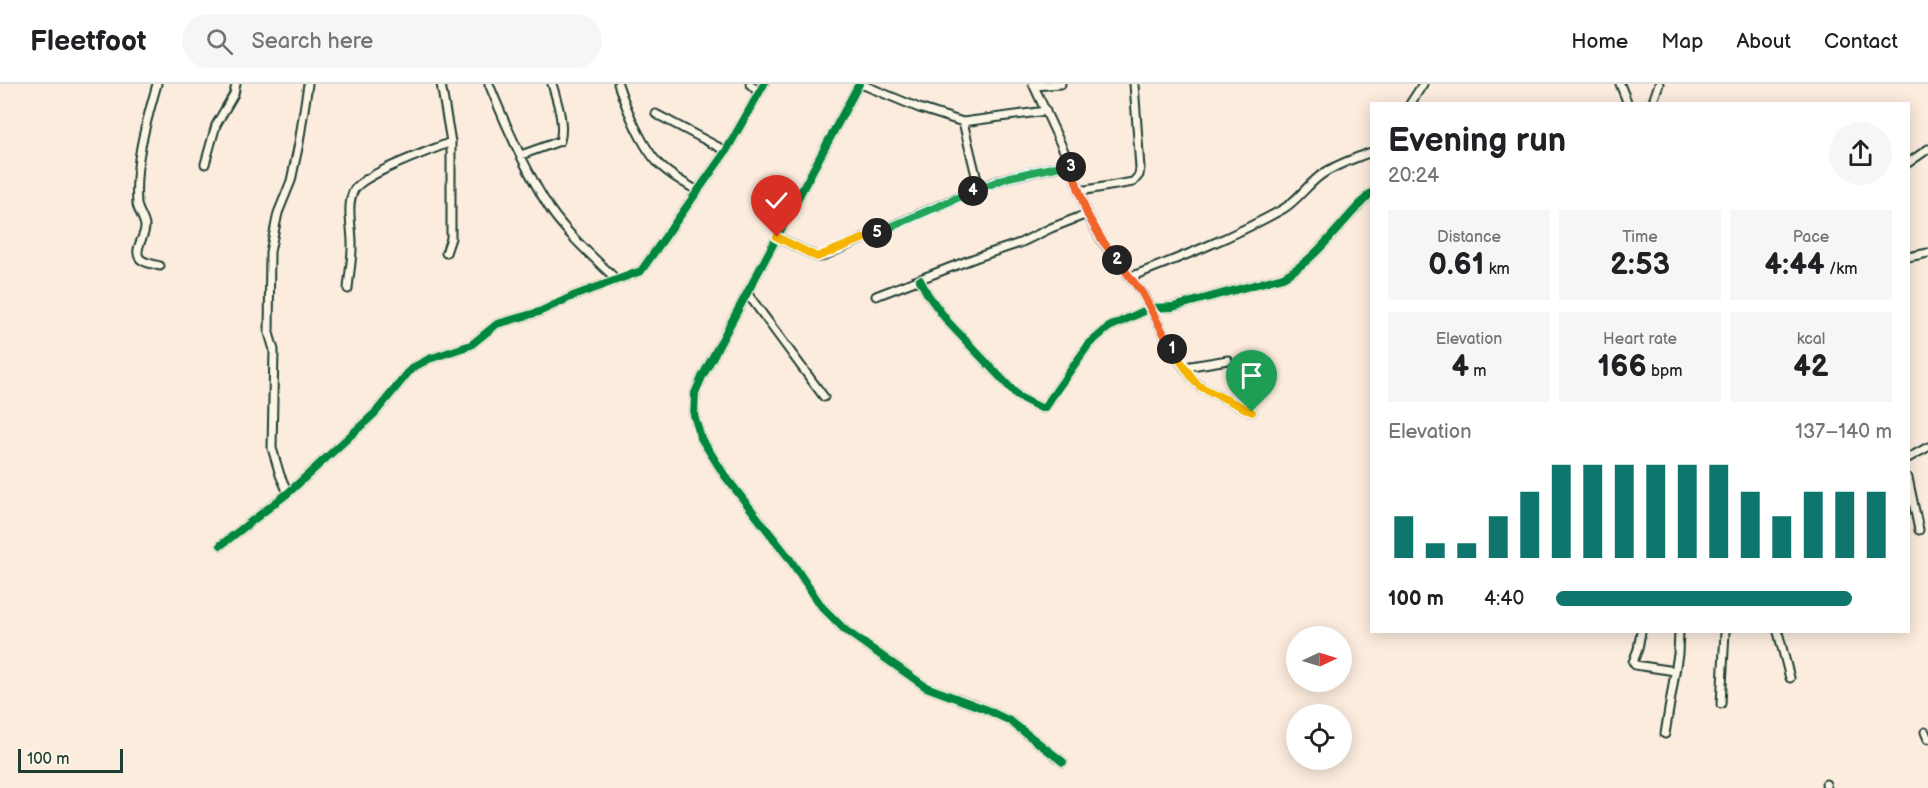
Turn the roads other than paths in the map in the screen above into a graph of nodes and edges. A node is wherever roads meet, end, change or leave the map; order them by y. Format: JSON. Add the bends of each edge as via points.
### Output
{"nodes":[{"id":1,"x":156,"y":84,"type":"edge"},
{"id":2,"x":236,"y":84,"type":"edge"},
{"id":3,"x":308,"y":84,"type":"edge"},
{"id":4,"x":441,"y":84,"type":"edge"},
{"id":5,"x":489,"y":84,"type":"edge"},
{"id":6,"x":552,"y":84,"type":"edge"},
{"id":7,"x":618,"y":84,"type":"edge"},
{"id":8,"x":750,"y":84,"type":"edge"},
{"id":9,"x":764,"y":84,"type":"edge"},
{"id":10,"x":860,"y":84,"type":"edge"},
{"id":11,"x":1060,"y":84,"type":"edge"},
{"id":12,"x":1134,"y":84,"type":"edge"},
{"id":13,"x":1423,"y":84,"type":"edge"},
{"id":14,"x":1620,"y":84,"type":"edge"},
{"id":15,"x":1659,"y":84,"type":"edge"},
{"id":16,"x":1034,"y":85,"type":"edge"},
{"id":17,"x":759,"y":93,"type":"junction"},
{"id":18,"x":1411,"y":102,"type":"edge"},
{"id":19,"x":1627,"y":102,"type":"edge"},
{"id":20,"x":1653,"y":102,"type":"edge"},
{"id":21,"x":1046,"y":111,"type":"junction"},
{"id":22,"x":656,"y":114,"type":"dead end"},
{"id":23,"x":963,"y":122,"type":"junction"},
{"id":24,"x":451,"y":142,"type":"junction"},
{"id":25,"x":1928,"y":149,"type":"edge"},
{"id":26,"x":726,"y":151,"type":"junction"},
{"id":27,"x":1370,"y":152,"type":"edge"},
{"id":28,"x":521,"y":155,"type":"junction"},
{"id":29,"x":1910,"y":162,"type":"edge"},
{"id":30,"x":205,"y":164,"type":"dead end"},
{"id":31,"x":1070,"y":164,"type":"junction"},
{"id":32,"x":979,"y":188,"type":"junction"},
{"id":33,"x":698,"y":191,"type":"junction"},
{"id":34,"x":1080,"y":191,"type":"junction"},
{"id":35,"x":1370,"y":194,"type":"edge"},
{"id":36,"x":1087,"y":214,"type":"junction"},
{"id":37,"x":777,"y":237,"type":"junction"},
{"id":38,"x":446,"y":253,"type":"dead end"},
{"id":39,"x":1928,"y":253,"type":"edge"},
{"id":40,"x":1910,"y":257,"type":"edge"},
{"id":41,"x":160,"y":266,"type":"dead end"},
{"id":42,"x":1131,"y":277,"type":"junction"},
{"id":43,"x":617,"y":280,"type":"junction"},
{"id":44,"x":920,"y":280,"type":"junction"},
{"id":45,"x":348,"y":289,"type":"dead end"},
{"id":46,"x":747,"y":293,"type":"junction"},
{"id":47,"x":876,"y":296,"type":"dead end"},
{"id":48,"x":1151,"y":308,"type":"junction"},
{"id":49,"x":1228,"y":360,"type":"dead end"},
{"id":50,"x":1185,"y":367,"type":"junction"},
{"id":51,"x":824,"y":397,"type":"dead end"},
{"id":52,"x":1252,"y":412,"type":"dead end"},
{"id":53,"x":1928,"y":447,"type":"edge"},
{"id":54,"x":1910,"y":457,"type":"edge"},
{"id":55,"x":1910,"y":488,"type":"edge"},
{"id":56,"x":288,"y":493,"type":"junction"},
{"id":57,"x":1919,"y":531,"type":"dead end"},
{"id":58,"x":221,"y":544,"type":"dead end"},
{"id":59,"x":1641,"y":633,"type":"edge"},
{"id":60,"x":1679,"y":633,"type":"edge"},
{"id":61,"x":1725,"y":633,"type":"edge"},
{"id":62,"x":1778,"y":633,"type":"edge"},
{"id":63,"x":1675,"y":671,"type":"junction"},
{"id":64,"x":1790,"y":678,"type":"dead end"},
{"id":65,"x":1721,"y":704,"type":"dead end"},
{"id":66,"x":1665,"y":734,"type":"dead end"},
{"id":67,"x":1063,"y":762,"type":"dead end"}],
"edges":[{"from":1,"to":41,"type":"street","via":[[142,134],[138,167],[137,202],[145,226],[138,252],[141,260]]},
{"from":2,"to":30,"type":"street","via":[[216,125]]},
{"from":3,"to":56,"type":"street","via":[[291,182],[278,213],[270,252],[272,448]]},
{"from":4,"to":24,"type":"street"},
{"from":5,"to":28,"type":"street"},
{"from":6,"to":28,"type":"street","via":[[558,104],[560,141]]},
{"from":7,"to":33,"type":"street","via":[[633,123],[655,160]]},
{"from":8,"to":17,"type":"street"},
{"from":9,"to":17,"type":"street"},
{"from":10,"to":23,"type":"street"},
{"from":10,"to":37,"type":"street"},
{"from":11,"to":16,"type":"street"},
{"from":12,"to":34,"type":"street","via":[[1139,175],[1133,182]]},
{"from":13,"to":18,"type":"street"},
{"from":14,"to":19,"type":"street"},
{"from":15,"to":20,"type":"street"},
{"from":16,"to":21,"type":"street"},
{"from":17,"to":26,"type":"street"},
{"from":21,"to":23,"type":"street"},
{"from":21,"to":31,"type":"street"},
{"from":22,"to":26,"type":"street"},
{"from":23,"to":32,"type":"street"},
{"from":24,"to":38,"type":"street","via":[[451,238]]},
{"from":24,"to":45,"type":"street","via":[[378,172],[357,185],[352,193],[350,215]]},
{"from":25,"to":29,"type":"street"},
{"from":26,"to":33,"type":"street"},
{"from":27,"to":42,"type":"street","via":[[1333,167],[1267,218]]},
{"from":28,"to":43,"type":"street","via":[[551,210]]},
{"from":31,"to":32,"type":"street"},
{"from":31,"to":34,"type":"street"},
{"from":32,"to":37,"type":"street","via":[[821,257]]},
{"from":33,"to":43,"type":"street","via":[[641,271]]},
{"from":34,"to":36,"type":"street"},
{"from":35,"to":48,"type":"street","via":[[1299,269],[1283,277],[1173,307]]},
{"from":36,"to":42,"type":"street"},
{"from":36,"to":44,"type":"street"},
{"from":37,"to":46,"type":"street"},
{"from":39,"to":40,"type":"street"},
{"from":42,"to":48,"type":"street"},
{"from":43,"to":56,"type":"street","via":[[539,312],[497,324],[471,345],[412,368],[375,413]]},
{"from":44,"to":47,"type":"street"},
{"from":44,"to":48,"type":"street","via":[[948,322],[1019,397],[1041,408],[1089,344],[1109,327]]},
{"from":46,"to":51,"type":"street"},
{"from":46,"to":67,"type":"street","via":[[716,347],[696,393],[694,415],[701,438],[725,476],[822,607],[845,630],[926,687],[1010,722]]},
{"from":48,"to":50,"type":"street"},
{"from":49,"to":50,"type":"street"},
{"from":50,"to":52,"type":"street","via":[[1201,387]]},
{"from":53,"to":54,"type":"street"},
{"from":55,"to":57,"type":"street"},
{"from":56,"to":58,"type":"street"},
{"from":59,"to":63,"type":"street","via":[[1635,665]]},
{"from":60,"to":63,"type":"street"},
{"from":61,"to":65,"type":"street"},
{"from":62,"to":64,"type":"street"},
{"from":63,"to":66,"type":"street"}]}
